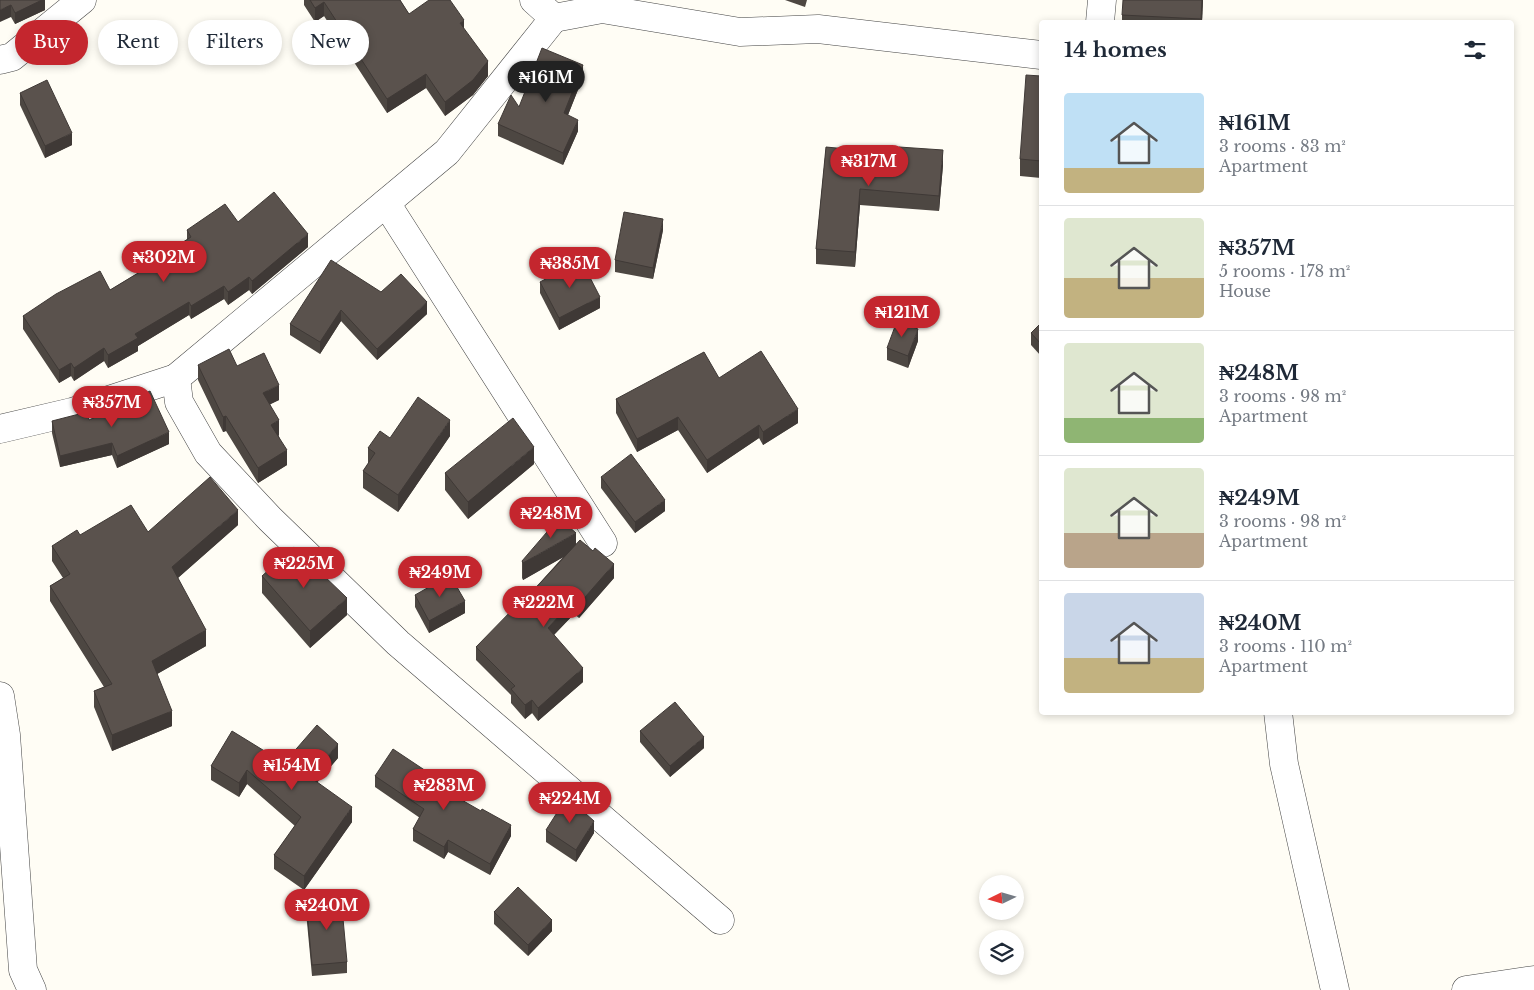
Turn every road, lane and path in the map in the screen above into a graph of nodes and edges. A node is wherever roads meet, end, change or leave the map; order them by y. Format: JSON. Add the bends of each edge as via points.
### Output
{"nodes":[{"id":1,"x":82,"y":0,"type":"edge"},
{"id":2,"x":534,"y":0,"type":"edge"},
{"id":3,"x":1102,"y":0,"type":"edge"},
{"id":4,"x":554,"y":18,"type":"junction"},
{"id":5,"x":1100,"y":20,"type":"edge"},
{"id":6,"x":1039,"y":55,"type":"edge"},
{"id":7,"x":0,"y":60,"type":"edge"},
{"id":8,"x":386,"y":202,"type":"junction"},
{"id":9,"x":176,"y":378,"type":"junction"},
{"id":10,"x":0,"y":429,"type":"edge"},
{"id":11,"x":603,"y":543,"type":"dead end"},
{"id":12,"x":0,"y":696,"type":"edge"},
{"id":13,"x":1278,"y":715,"type":"edge"},
{"id":14,"x":720,"y":920,"type":"dead end"},
{"id":15,"x":1534,"y":980,"type":"edge"},
{"id":16,"x":32,"y":990,"type":"edge"},
{"id":17,"x":1335,"y":990,"type":"edge"},
{"id":18,"x":1466,"y":990,"type":"edge"}],
"edges":[{"from":1,"to":7,"type":"street","via":[[12,57]]},
{"from":2,"to":4,"type":"street"},
{"from":3,"to":5,"type":"street"},
{"from":4,"to":6,"type":"street","via":[[602,9],[740,32],[818,29]]},
{"from":4,"to":8,"type":"street","via":[[447,152]]},
{"from":8,"to":9,"type":"street"},
{"from":8,"to":11,"type":"street"},
{"from":9,"to":10,"type":"street","via":[[72,412]]},
{"from":9,"to":14,"type":"street","via":[[179,402],[208,453],[270,519],[398,643]]},
{"from":12,"to":16,"type":"street","via":[[6,735],[23,970]]},
{"from":13,"to":17,"type":"street","via":[[1284,764]]},
{"from":15,"to":18,"type":"street"}]}
